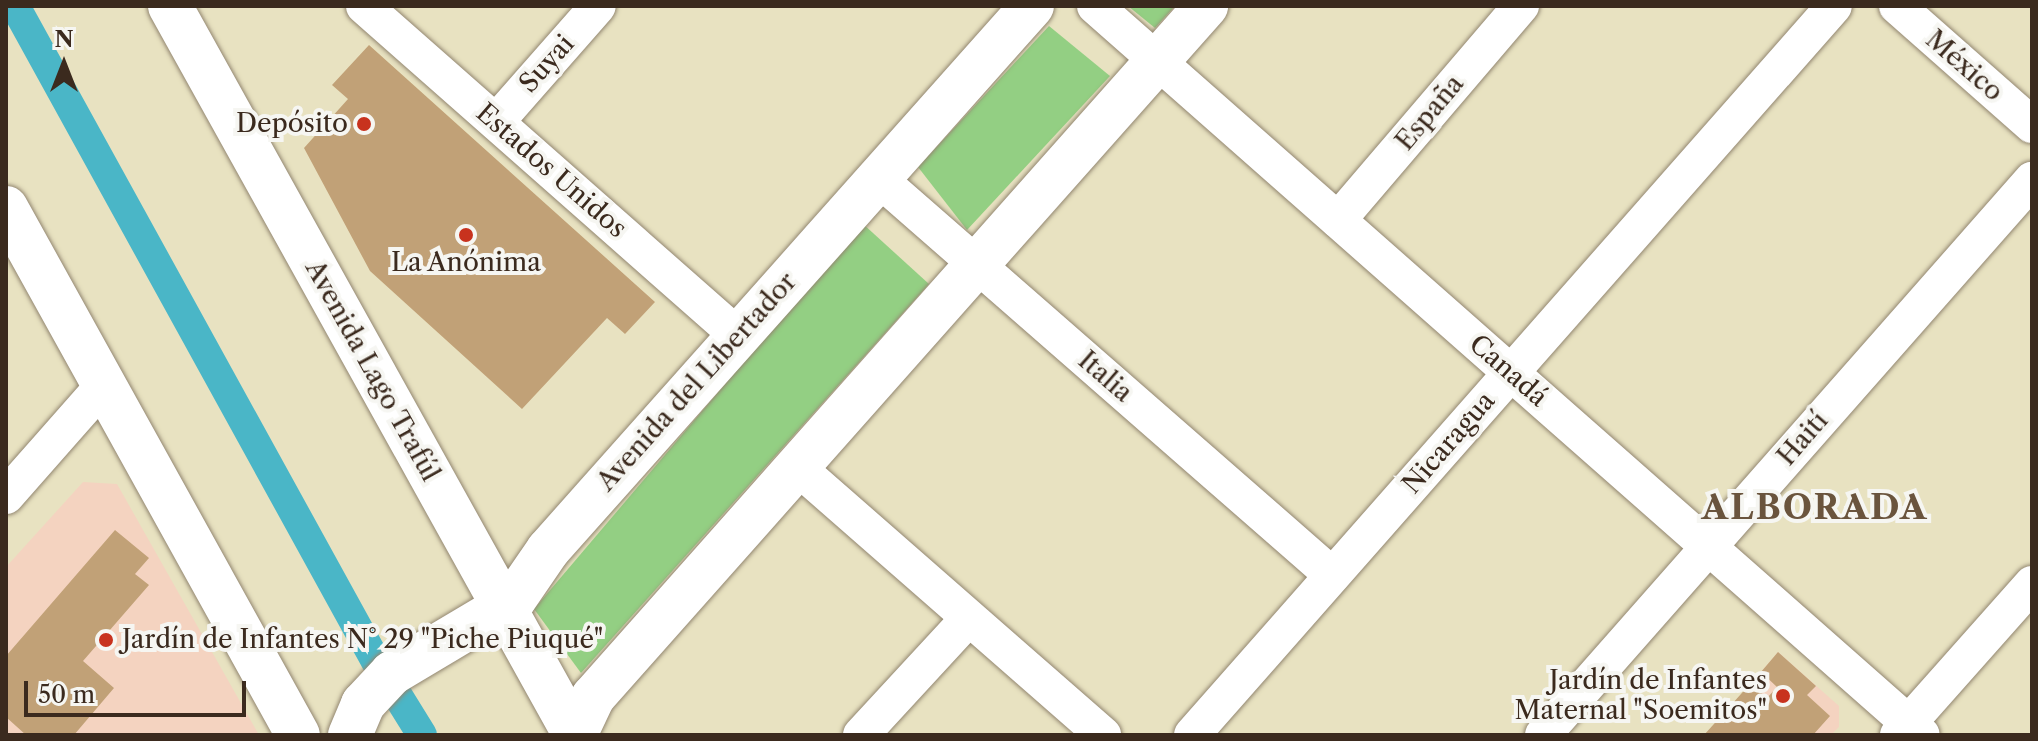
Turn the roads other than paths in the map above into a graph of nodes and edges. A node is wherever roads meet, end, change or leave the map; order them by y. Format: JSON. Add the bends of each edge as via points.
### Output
{"nodes":[{"id":1,"x":170,"y":6,"type":"edge"},
{"id":2,"x":364,"y":6,"type":"edge"},
{"id":3,"x":598,"y":6,"type":"edge"},
{"id":4,"x":1032,"y":6,"type":"edge"},
{"id":5,"x":1095,"y":6,"type":"edge"},
{"id":6,"x":1206,"y":6,"type":"edge"},
{"id":7,"x":1521,"y":6,"type":"edge"},
{"id":8,"x":1834,"y":6,"type":"edge"},
{"id":9,"x":1897,"y":6,"type":"edge"},
{"id":10,"x":1158,"y":61,"type":"junction"},
{"id":11,"x":496,"y":122,"type":"junction"},
{"id":12,"x":2032,"y":125,"type":"edge"},
{"id":13,"x":879,"y":179,"type":"junction"},
{"id":14,"x":2032,"y":180,"type":"edge"},
{"id":15,"x":6,"y":208,"type":"edge"},
{"id":16,"x":1338,"y":220,"type":"junction"},
{"id":17,"x":977,"y":264,"type":"junction"},
{"id":18,"x":738,"y":336,"type":"junction"},
{"id":19,"x":1511,"y":373,"type":"junction"},
{"id":20,"x":104,"y":385,"type":"junction"},
{"id":21,"x":797,"y":467,"type":"junction"},
{"id":22,"x":6,"y":496,"type":"edge"},
{"id":23,"x":1709,"y":547,"type":"junction"},
{"id":24,"x":1332,"y":575,"type":"junction"},
{"id":25,"x":2032,"y":584,"type":"edge"},
{"id":26,"x":504,"y":609,"type":"junction"},
{"id":27,"x":969,"y":618,"type":"junction"},
{"id":28,"x":1909,"y":731,"type":"edge"},
{"id":29,"x":298,"y":735,"type":"edge"},
{"id":30,"x":350,"y":735,"type":"edge"},
{"id":31,"x":575,"y":735,"type":"edge"},
{"id":32,"x":861,"y":735,"type":"edge"},
{"id":33,"x":1103,"y":735,"type":"edge"},
{"id":34,"x":1192,"y":735,"type":"edge"},
{"id":35,"x":1543,"y":735,"type":"edge"}],
"edges":[{"from":1,"to":26,"type":"main road","name":"Avenida Lago Trafúl"},
{"from":2,"to":11,"type":"street","name":"Estados Unidos"},
{"from":3,"to":11,"type":"street","name":"Suyai"},
{"from":4,"to":13,"type":"main road","name":"Avenida del Libertador"},
{"from":5,"to":10,"type":"street","name":"Canadá"},
{"from":6,"to":10,"type":"main road"},
{"from":7,"to":16,"type":"street","name":"España"},
{"from":8,"to":19,"type":"street","name":"Nicaragua"},
{"from":9,"to":12,"type":"street","name":"México"},
{"from":10,"to":16,"type":"street","name":"Canadá"},
{"from":10,"to":17,"type":"main road"},
{"from":11,"to":18,"type":"street","name":"Estados Unidos"},
{"from":13,"to":17,"type":"street","name":"Italia"},
{"from":13,"to":18,"type":"main road","name":"Avenida del Libertador"},
{"from":14,"to":23,"type":"street","name":"Haití"},
{"from":15,"to":20,"type":"main road"},
{"from":16,"to":19,"type":"street","name":"Canadá"},
{"from":17,"to":21,"type":"main road"},
{"from":17,"to":24,"type":"street","name":"Italia"},
{"from":18,"to":26,"type":"main road","name":"Avenida del Libertador","via":[[548,550]]},
{"from":19,"to":23,"type":"street","name":"Canadá"},
{"from":19,"to":24,"type":"street","name":"Nicaragua"},
{"from":20,"to":22,"type":"street"},
{"from":20,"to":29,"type":"main road"},
{"from":21,"to":27,"type":"street"},
{"from":21,"to":31,"type":"main road","via":[[593,697]]},
{"from":23,"to":28,"type":"street","name":"Canadá"},
{"from":23,"to":35,"type":"street","name":"Haití"},
{"from":24,"to":34,"type":"street","name":"Nicaragua"},
{"from":25,"to":28,"type":"street"},
{"from":26,"to":30,"type":"main road","name":"Avenida del Libertador","via":[[392,673],[363,704]]},
{"from":26,"to":31,"type":"main road","name":"Avenida Lago Trafúl"},
{"from":27,"to":32,"type":"street"},
{"from":27,"to":33,"type":"street"}]}
